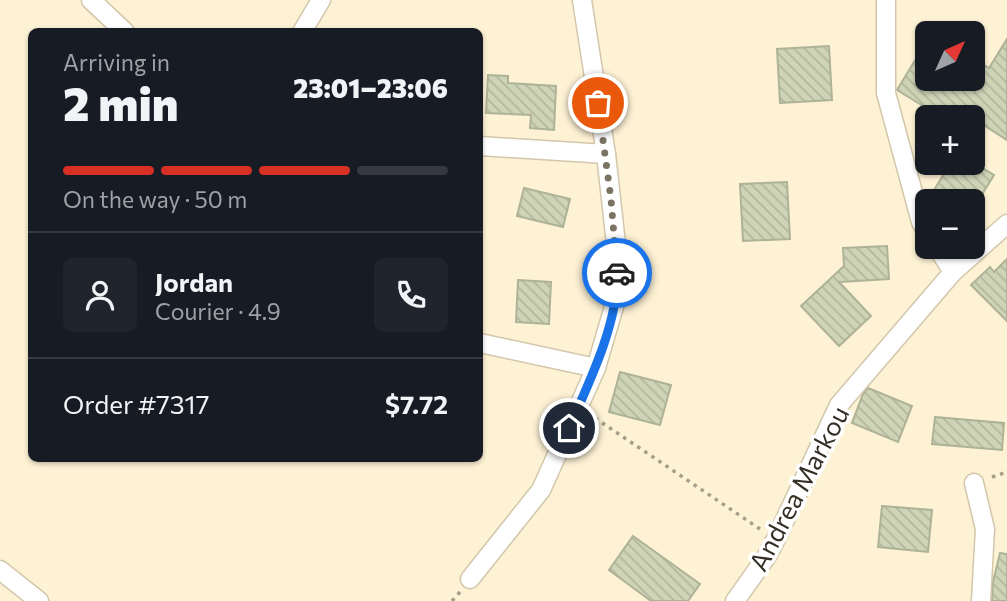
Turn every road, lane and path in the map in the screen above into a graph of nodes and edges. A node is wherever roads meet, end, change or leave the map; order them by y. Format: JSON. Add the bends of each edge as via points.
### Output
{"nodes":[{"id":1,"x":91,"y":0,"type":"edge"},
{"id":2,"x":321,"y":0,"type":"edge"},
{"id":3,"x":582,"y":0,"type":"edge"},
{"id":4,"x":886,"y":0,"type":"edge"},
{"id":5,"x":121,"y":28,"type":"edge"},
{"id":6,"x":304,"y":28,"type":"edge"},
{"id":7,"x":483,"y":146,"type":"edge"},
{"id":8,"x":606,"y":154,"type":"junction"},
{"id":9,"x":915,"y":200,"type":"edge"},
{"id":10,"x":1007,"y":224,"type":"edge"},
{"id":11,"x":945,"y":259,"type":"edge"},
{"id":12,"x":953,"y":272,"type":"junction"},
{"id":13,"x":483,"y":344,"type":"edge"},
{"id":14,"x":596,"y":368,"type":"junction"},
{"id":15,"x":578,"y":407,"type":"junction"},
{"id":16,"x":974,"y":483,"type":"dead end"},
{"id":17,"x":776,"y":539,"type":"junction"},
{"id":18,"x":0,"y":570,"type":"edge"},
{"id":19,"x":470,"y":579,"type":"dead end"},
{"id":20,"x":39,"y":601,"type":"edge"},
{"id":21,"x":735,"y":601,"type":"edge"},
{"id":22,"x":981,"y":601,"type":"edge"}],
"edges":[{"from":1,"to":5,"type":"street"},
{"from":2,"to":6,"type":"street"},
{"from":3,"to":8,"type":"street"},
{"from":4,"to":9,"type":"street","via":[[886,93]]},
{"from":7,"to":8,"type":"street"},
{"from":8,"to":14,"type":"street","via":[[618,293]]},
{"from":10,"to":12,"type":"street","name":"Andrea Markou"},
{"from":11,"to":12,"type":"street"},
{"from":12,"to":17,"type":"street","name":"Andrea Markou","via":[[839,405]]},
{"from":13,"to":14,"type":"street"},
{"from":14,"to":15,"type":"street"},
{"from":15,"to":17,"type":"path"},
{"from":15,"to":19,"type":"street","via":[[541,490]]},
{"from":16,"to":22,"type":"street","via":[[985,529]]},
{"from":17,"to":21,"type":"street","name":"Andrea Markou"},
{"from":18,"to":20,"type":"street"}]}
